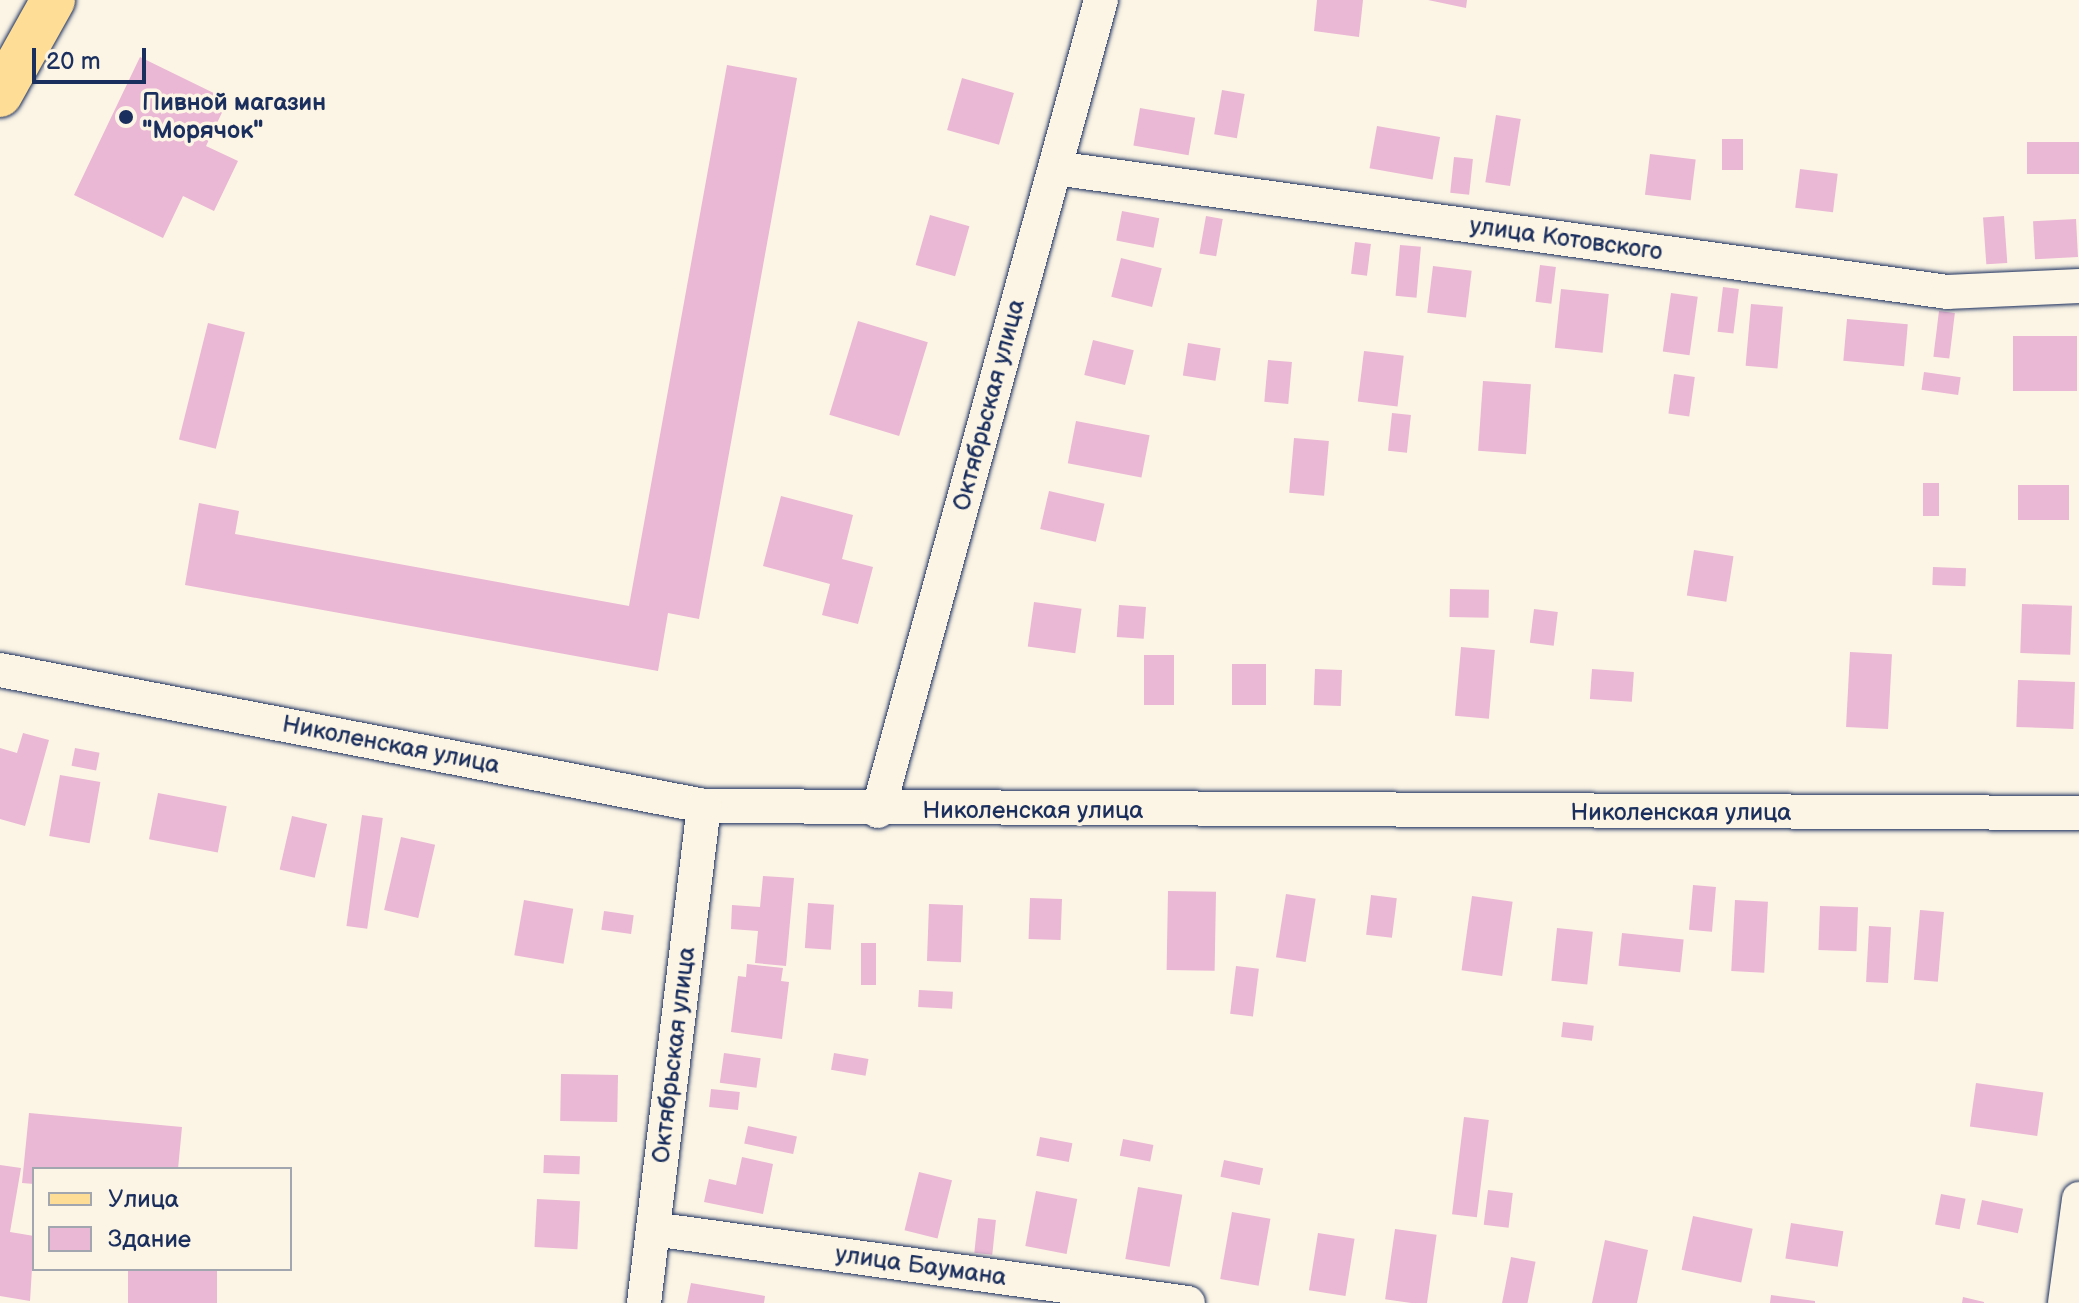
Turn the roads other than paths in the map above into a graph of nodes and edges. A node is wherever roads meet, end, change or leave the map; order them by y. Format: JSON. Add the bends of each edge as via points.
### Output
{"nodes":[{"id":1,"x":53,"y":0,"type":"edge"},
{"id":2,"x":1101,"y":0,"type":"edge"},
{"id":3,"x":0,"y":95,"type":"edge"},
{"id":4,"x":1055,"y":168,"type":"junction"},
{"id":5,"x":2079,"y":286,"type":"edge"},
{"id":6,"x":0,"y":670,"type":"edge"},
{"id":7,"x":704,"y":806,"type":"junction"},
{"id":8,"x":878,"y":811,"type":"junction"},
{"id":9,"x":2079,"y":813,"type":"edge"},
{"id":10,"x":2079,"y":1199,"type":"edge"},
{"id":11,"x":653,"y":1229,"type":"junction"},
{"id":12,"x":2071,"y":1291,"type":"edge"},
{"id":13,"x":644,"y":1303,"type":"edge"},
{"id":14,"x":1188,"y":1303,"type":"edge"}],
"edges":[{"from":1,"to":3,"type":"main road"},
{"from":2,"to":4,"type":"street","name":"Октябрьская улица"},
{"from":4,"to":5,"type":"street","name":"улица Котовского","via":[[1947,292]]},
{"from":4,"to":8,"type":"street","name":"Октябрьская улица"},
{"from":6,"to":7,"type":"street","name":"Николенская улица"},
{"from":7,"to":8,"type":"street","name":"Николенская улица"},
{"from":7,"to":11,"type":"street","name":"Октябрьская улица"},
{"from":8,"to":9,"type":"street","name":"Николенская улица"},
{"from":10,"to":12,"type":"street"},
{"from":11,"to":13,"type":"street","name":"Октябрьская улица"},
{"from":11,"to":14,"type":"street","name":"улица Баумана"}]}
